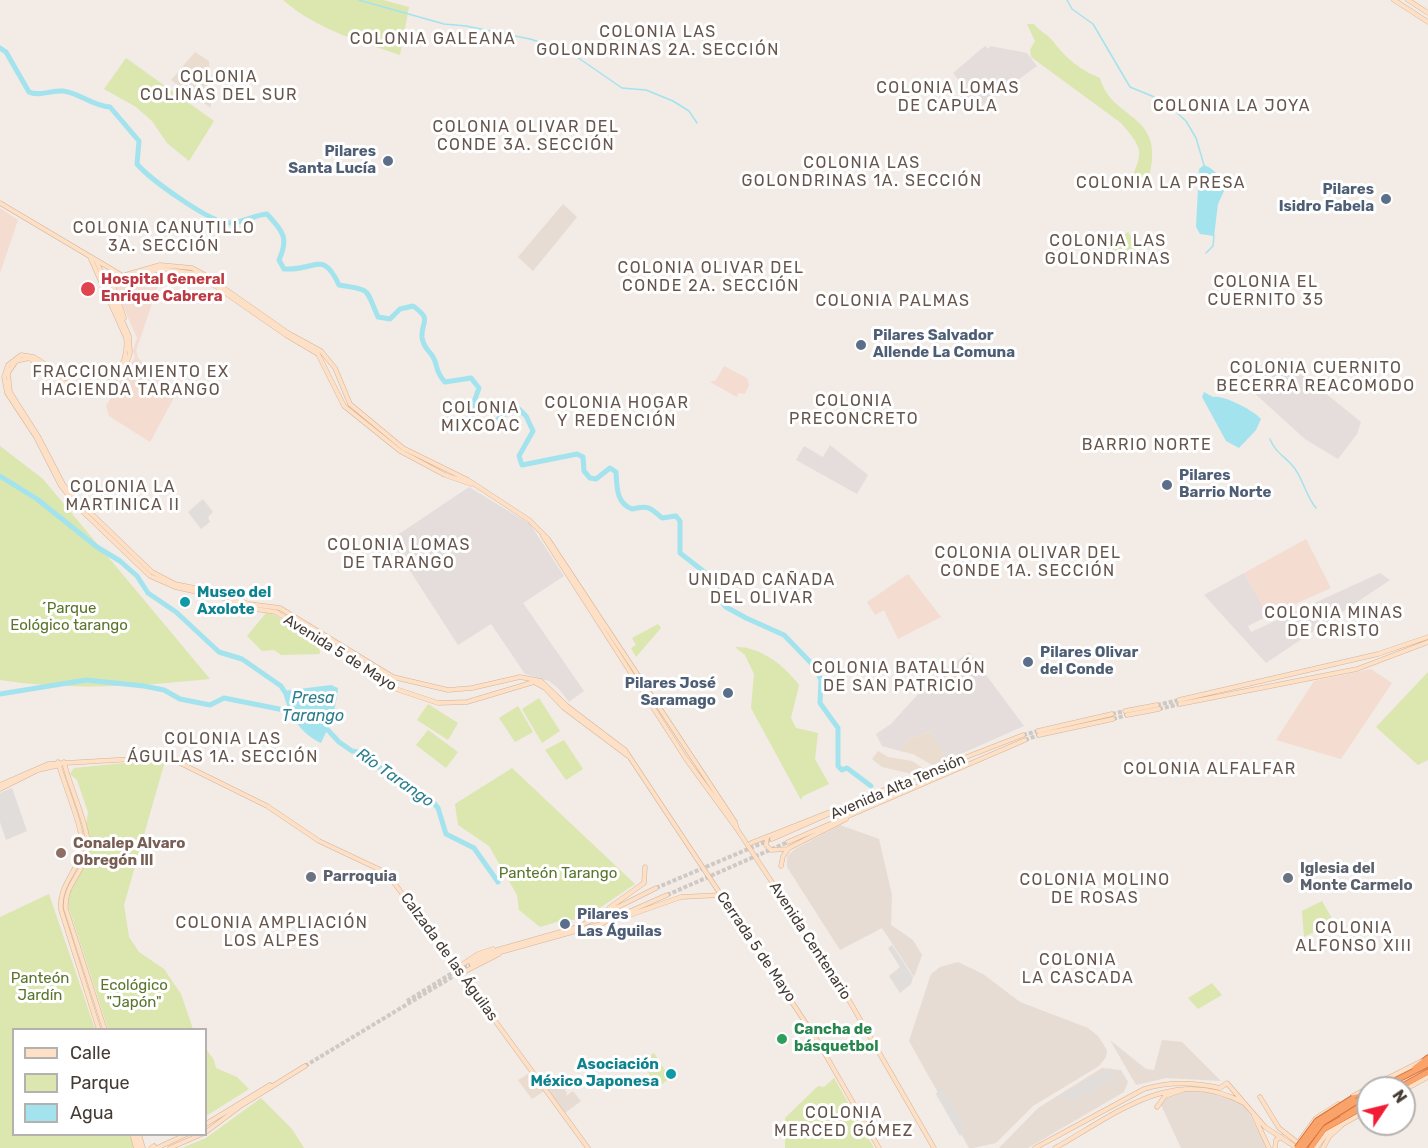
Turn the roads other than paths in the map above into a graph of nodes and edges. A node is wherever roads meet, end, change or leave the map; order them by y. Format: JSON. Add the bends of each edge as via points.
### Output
{"nodes":[{"id":1,"x":1394,"y":0,"type":"edge"},
{"id":2,"x":1408,"y":0,"type":"edge"},
{"id":3,"x":1428,"y":13,"type":"edge"},
{"id":4,"x":1428,"y":22,"type":"edge"},
{"id":5,"x":0,"y":203,"type":"edge"},
{"id":6,"x":90,"y":256,"type":"junction"},
{"id":7,"x":96,"y":260,"type":"junction"},
{"id":8,"x":124,"y":277,"type":"junction"},
{"id":9,"x":126,"y":327,"type":"junction"},
{"id":10,"x":129,"y":349,"type":"junction"},
{"id":11,"x":543,"y":536,"type":"junction"},
{"id":12,"x":224,"y":596,"type":"junction"},
{"id":13,"x":1428,"y":637,"type":"edge"},
{"id":14,"x":1428,"y":642,"type":"edge"},
{"id":15,"x":507,"y":680,"type":"junction"},
{"id":16,"x":534,"y":682,"type":"junction"},
{"id":17,"x":1158,"y":707,"type":"tunnel mouth"},
{"id":18,"x":1126,"y":713,"type":"tunnel mouth"},
{"id":19,"x":1112,"y":716,"type":"tunnel mouth"},
{"id":20,"x":581,"y":719,"type":"junction"},
{"id":21,"x":1039,"y":733,"type":"tunnel mouth"},
{"id":22,"x":625,"y":750,"type":"joint"},
{"id":23,"x":629,"y":757,"type":"junction"},
{"id":24,"x":81,"y":762,"type":"junction"},
{"id":25,"x":63,"y":763,"type":"junction"},
{"id":26,"x":46,"y":767,"type":"junction"},
{"id":27,"x":65,"y":776,"type":"junction"},
{"id":28,"x":0,"y":784,"type":"edge"},
{"id":29,"x":0,"y":789,"type":"edge"},
{"id":30,"x":854,"y":814,"type":"junction"},
{"id":31,"x":737,"y":829,"type":"junction"},
{"id":32,"x":770,"y":838,"type":"junction"},
{"id":33,"x":788,"y":842,"type":"tunnel mouth"},
{"id":34,"x":751,"y":843,"type":"dead end"},
{"id":35,"x":789,"y":848,"type":"junction"},
{"id":36,"x":782,"y":866,"type":"dead end"},
{"id":37,"x":645,"y":867,"type":"dead end"},
{"id":38,"x":656,"y":888,"type":"tunnel mouth"},
{"id":39,"x":721,"y":895,"type":"junction"},
{"id":40,"x":667,"y":896,"type":"tunnel mouth"},
{"id":41,"x":593,"y":920,"type":"junction"},
{"id":42,"x":601,"y":924,"type":"junction"},
{"id":43,"x":506,"y":949,"type":"junction"},
{"id":44,"x":497,"y":950,"type":"junction"},
{"id":45,"x":457,"y":968,"type":"junction"},
{"id":46,"x":460,"y":974,"type":"junction"},
{"id":47,"x":99,"y":1028,"type":"edge"},
{"id":48,"x":105,"y":1028,"type":"edge"},
{"id":49,"x":1428,"y":1058,"type":"edge"},
{"id":50,"x":1428,"y":1065,"type":"edge"},
{"id":51,"x":1392,"y":1076,"type":"edge"},
{"id":52,"x":1403,"y":1076,"type":"edge"},
{"id":53,"x":1407,"y":1076,"type":"edge"},
{"id":54,"x":1408,"y":1076,"type":"edge"},
{"id":55,"x":1191,"y":1088,"type":"junction"},
{"id":56,"x":1356,"y":1095,"type":"edge"},
{"id":57,"x":1260,"y":1097,"type":"dead end"},
{"id":58,"x":1356,"y":1098,"type":"edge"},
{"id":59,"x":1356,"y":1104,"type":"edge"},
{"id":60,"x":1247,"y":1105,"type":"junction"},
{"id":61,"x":1157,"y":1107,"type":"dead end"},
{"id":62,"x":1100,"y":1112,"type":"junction"},
{"id":63,"x":1253,"y":1113,"type":"junction"},
{"id":64,"x":1356,"y":1113,"type":"edge"},
{"id":65,"x":1356,"y":1116,"type":"joint"},
{"id":66,"x":1104,"y":1121,"type":"junction"},
{"id":67,"x":207,"y":1123,"type":"edge"},
{"id":68,"x":1075,"y":1126,"type":"junction"},
{"id":69,"x":207,"y":1131,"type":"edge"},
{"id":70,"x":1062,"y":1133,"type":"junction"},
{"id":71,"x":1079,"y":1134,"type":"junction"},
{"id":72,"x":183,"y":1136,"type":"edge"},
{"id":73,"x":197,"y":1136,"type":"edge"},
{"id":74,"x":1282,"y":1136,"type":"junction"},
{"id":75,"x":1300,"y":1140,"type":"dead end"},
{"id":76,"x":1068,"y":1141,"type":"junction"},
{"id":77,"x":154,"y":1147,"type":"edge"},
{"id":78,"x":173,"y":1147,"type":"edge"},
{"id":79,"x":1309,"y":1147,"type":"edge"},
{"id":80,"x":588,"y":1148,"type":"edge"},
{"id":81,"x":879,"y":1148,"type":"edge"},
{"id":82,"x":934,"y":1148,"type":"edge"},
{"id":83,"x":1035,"y":1148,"type":"edge"},
{"id":84,"x":1055,"y":1148,"type":"edge"},
{"id":85,"x":1269,"y":1148,"type":"edge"},
{"id":86,"x":1275,"y":1148,"type":"edge"},
{"id":87,"x":1297,"y":1148,"type":"edge"},
{"id":88,"x":1323,"y":1148,"type":"edge"}],
"edges":[{"from":1,"to":4,"type":"main road"},
{"from":2,"to":3,"type":"main road"},
{"from":5,"to":6,"type":"main road"},
{"from":6,"to":7,"type":"main road"},
{"from":6,"to":10,"type":"main road"},
{"from":7,"to":8,"type":"main road"},
{"from":7,"to":9,"type":"main road"},
{"from":8,"to":9,"type":"main road","via":[[113,285]]},
{"from":8,"to":11,"type":"main road","name":"Avenida Centenario","via":[[160,266],[199,271],[288,333],[317,348],[356,411],[410,453],[475,485],[529,520]]},
{"from":9,"to":10,"type":"main road"},
{"from":10,"to":12,"type":"main road","name":"Avenida 5 de Mayo","via":[[118,372],[98,390],[81,389],[34,357],[19,356],[5,372],[6,391],[61,486],[150,576],[175,588]]},
{"from":11,"to":31,"type":"main road","name":"Avenida Centenario","via":[[686,759]]},
{"from":11,"to":31,"type":"main road","name":"Avenida Centenario","via":[[640,676]]},
{"from":12,"to":15,"type":"main road","name":"Avenida 5 de Mayo","via":[[280,608],[393,677],[458,690]]},
{"from":12,"to":16,"type":"main road","name":"Avenida 5 de Mayo","via":[[248,608],[276,612],[390,687],[438,703],[467,702]]},
{"from":13,"to":14,"type":"main road","via":[[1378,654],[1180,702],[1357,669]]},
{"from":15,"to":16,"type":"main road"},
{"from":15,"to":20,"type":"main road","name":"Avenida 5 de Mayo","via":[[528,677],[541,681]]},
{"from":16,"to":20,"type":"main road","name":"Avenida 5 de Mayo"},
{"from":17,"to":18,"type":"main road"},
{"from":19,"to":21,"type":"main road"},
{"from":20,"to":22,"type":"main road","name":"Avenida 5 de Mayo"},
{"from":20,"to":23,"type":"main road","name":"Avenida 5 de Mayo"},
{"from":22,"to":23,"type":"main road","name":"Cerrada 5 de Mayo"},
{"from":23,"to":39,"type":"main road","name":"Cerrada 5 de Mayo"},
{"from":24,"to":25,"type":"main road","name":"Calzada de las Águilas"},
{"from":24,"to":27,"type":"main road"},
{"from":24,"to":45,"type":"main road","name":"Calzada de las Águilas","via":[[168,758],[267,806],[319,841],[391,876]]},
{"from":25,"to":26,"type":"main road","name":"Calzada de las Águilas"},
{"from":25,"to":27,"type":"main road"},
{"from":25,"to":28,"type":"main road","name":"Calzada de las Águilas","via":[[41,765]]},
{"from":26,"to":27,"type":"main road"},
{"from":26,"to":29,"type":"main road","name":"Calzada de las Águilas"},
{"from":27,"to":47,"type":"main road","via":[[82,848],[61,892],[61,910]]},
{"from":27,"to":48,"type":"main road","via":[[88,848],[66,895],[66,909]]},
{"from":30,"to":32,"type":"main road","name":"Avenida Alta Tensión","via":[[1024,737]]},
{"from":30,"to":33,"type":"main road","name":"Avenida Alta Tensión"},
{"from":30,"to":35,"type":"main road"},
{"from":31,"to":82,"type":"main road","name":"Avenida Centenario","via":[[858,1014]]},
{"from":32,"to":34,"type":"main road","name":"Avenida Alta Tensión"},
{"from":32,"to":35,"type":"main road","via":[[766,845],[771,850]]},
{"from":35,"to":36,"type":"main road"},
{"from":37,"to":41,"type":"main road","via":[[644,883]]},
{"from":38,"to":41,"type":"main road"},
{"from":39,"to":42,"type":"main road","via":[[681,897]]},
{"from":39,"to":81,"type":"main road","name":"Cerrada 5 de Mayo","via":[[817,1040]]},
{"from":40,"to":42,"type":"main road"},
{"from":41,"to":43,"type":"main road"},
{"from":42,"to":43,"type":"main road"},
{"from":43,"to":44,"type":"main road"},
{"from":43,"to":44,"type":"main road","via":[[471,963]]},
{"from":43,"to":46,"type":"main road"},
{"from":44,"to":45,"type":"main road","via":[[478,954]]},
{"from":45,"to":46,"type":"main road","name":"Calzada de las Águilas"},
{"from":46,"to":80,"type":"main road","name":"Calzada de las Águilas"},
{"from":49,"to":51,"type":"main road"},
{"from":49,"to":52,"type":"highway"},
{"from":50,"to":53,"type":"highway"},
{"from":50,"to":54,"type":"highway"},
{"from":55,"to":60,"type":"main road","via":[[1216,1090]]},
{"from":55,"to":61,"type":"main road","via":[[1165,1096]]},
{"from":55,"to":66,"type":"main road","via":[[1161,1091]]},
{"from":56,"to":75,"type":"main road","via":[[1316,1118]]},
{"from":57,"to":79,"type":"main road","via":[[1280,1128]]},
{"from":58,"to":87,"type":"highway","bridge":true,"via":[[1326,1113]]},
{"from":59,"to":79,"type":"highway","via":[[1320,1127]]},
{"from":60,"to":62,"type":"main road","via":[[1227,1083],[1220,1088],[1193,1083],[1164,1084],[1141,1090]]},
{"from":60,"to":63,"type":"main road"},
{"from":62,"to":66,"type":"main road"},
{"from":62,"to":68,"type":"main road"},
{"from":63,"to":74,"type":"main road","via":[[1268,1130]]},
{"from":63,"to":85,"type":"main road"},
{"from":64,"to":79,"type":"highway","via":[[1324,1129]]},
{"from":65,"to":79,"type":"main road"},
{"from":65,"to":88,"type":"main road","via":[[1329,1137]]},
{"from":66,"to":71,"type":"main road"},
{"from":67,"to":69,"type":"main road","via":[[305,1066]]},
{"from":68,"to":70,"type":"main road"},
{"from":68,"to":71,"type":"main road"},
{"from":70,"to":76,"type":"main road"},
{"from":70,"to":83,"type":"main road"},
{"from":71,"to":76,"type":"main road"},
{"from":72,"to":77,"type":"main road"},
{"from":73,"to":78,"type":"main road"},
{"from":74,"to":86,"type":"main road","via":[[1276,1140]]},
{"from":74,"to":87,"type":"main road"},
{"from":76,"to":84,"type":"main road"}]}
